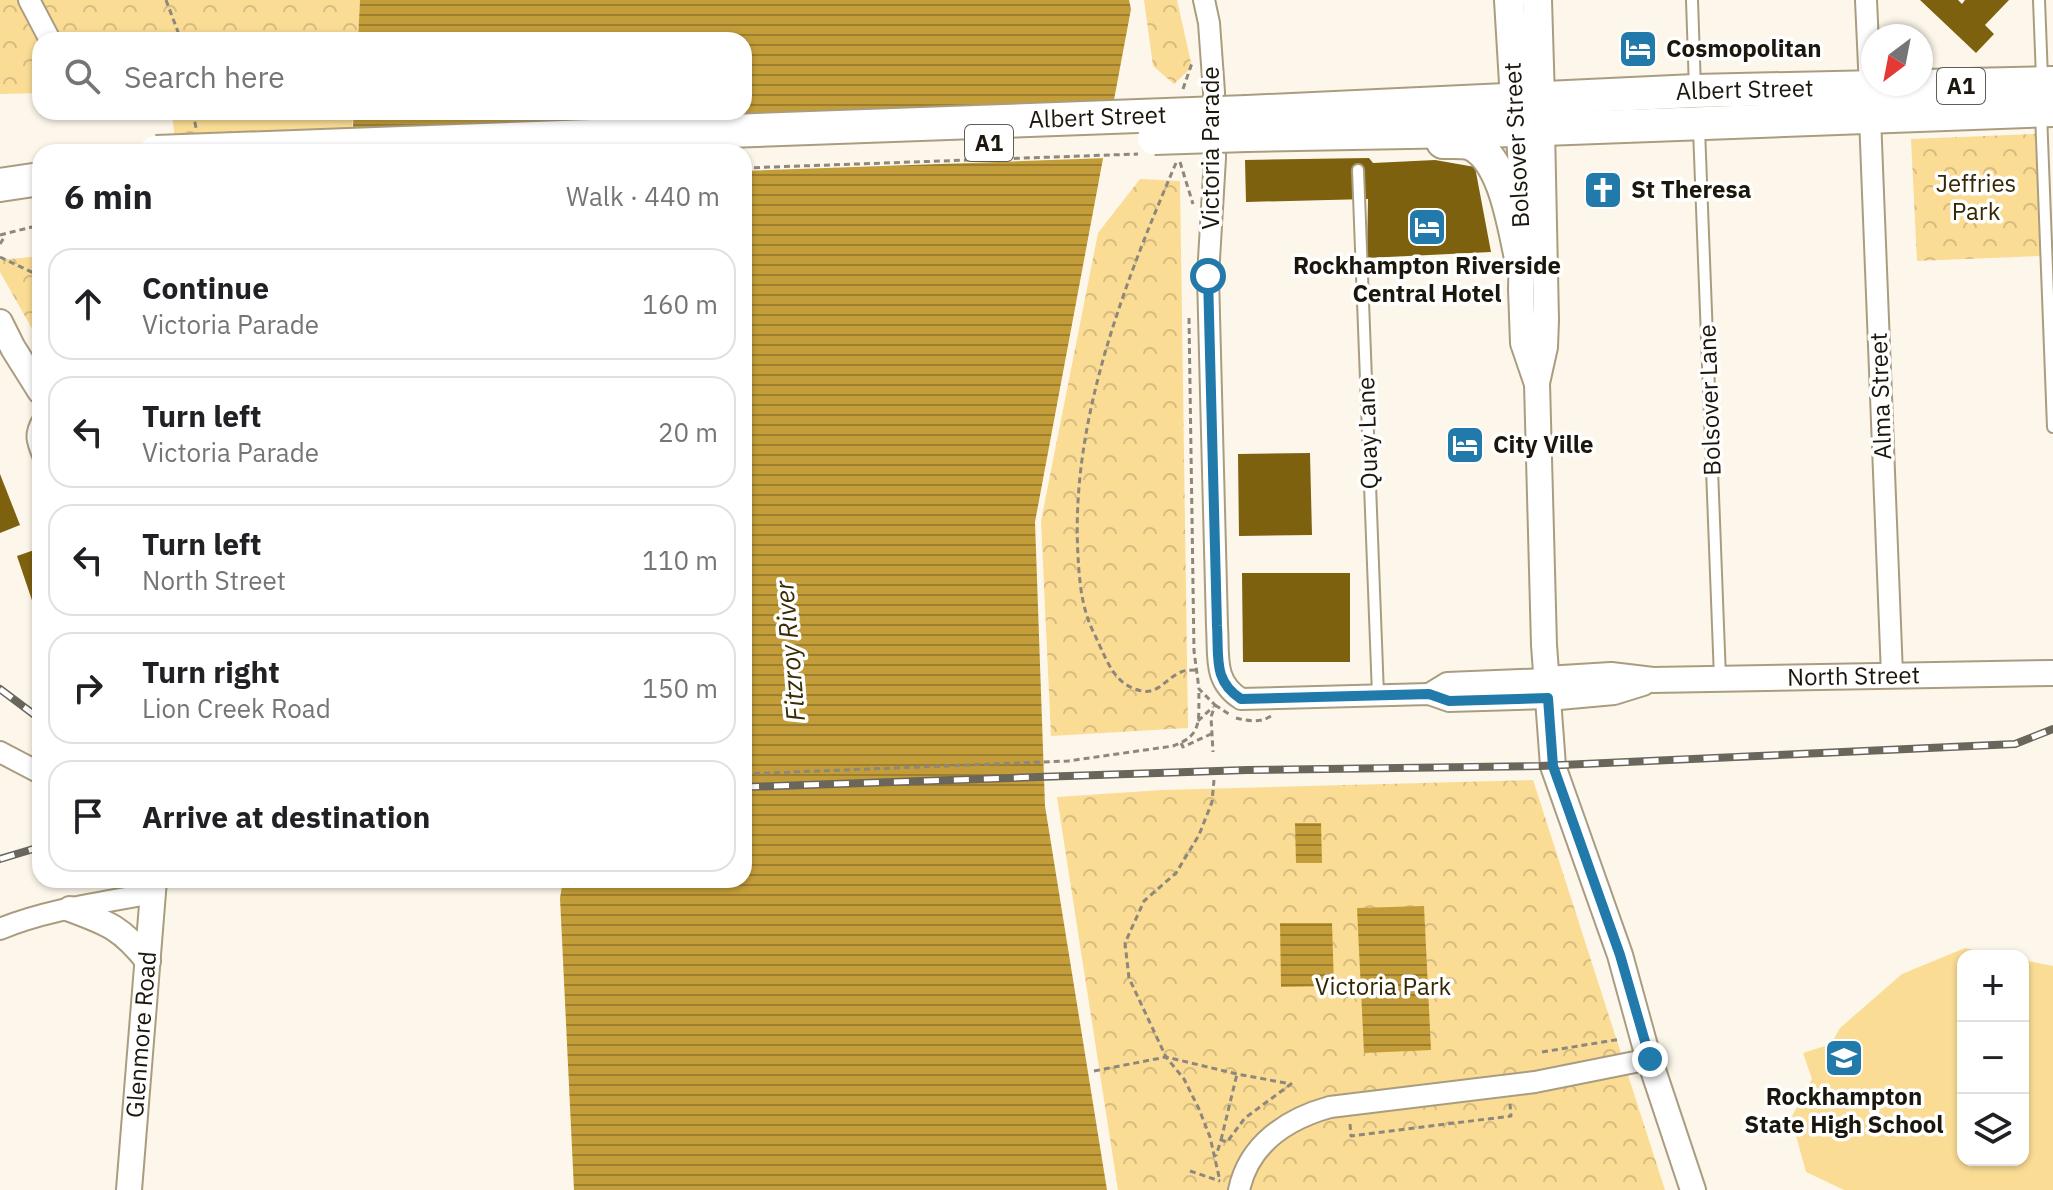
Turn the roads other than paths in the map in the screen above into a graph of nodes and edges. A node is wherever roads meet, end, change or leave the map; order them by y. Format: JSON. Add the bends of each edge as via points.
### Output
{"nodes":[{"id":1,"x":29,"y":0,"type":"edge"},
{"id":2,"x":1204,"y":0,"type":"edge"},
{"id":3,"x":1509,"y":0,"type":"edge"},
{"id":4,"x":1537,"y":0,"type":"edge"},
{"id":5,"x":1692,"y":0,"type":"edge"},
{"id":6,"x":1866,"y":0,"type":"edge"},
{"id":7,"x":2039,"y":0,"type":"edge"},
{"id":8,"x":46,"y":32,"type":"edge"},
{"id":9,"x":2047,"y":97,"type":"edge"},
{"id":10,"x":1870,"y":103,"type":"junction"},
{"id":11,"x":1696,"y":106,"type":"junction"},
{"id":12,"x":1529,"y":114,"type":"junction"},
{"id":13,"x":1247,"y":123,"type":"junction"},
{"id":14,"x":1360,"y":135,"type":"junction"},
{"id":15,"x":457,"y":144,"type":"edge"},
{"id":16,"x":752,"y":151,"type":"edge"},
{"id":17,"x":32,"y":159,"type":"edge"},
{"id":18,"x":0,"y":163,"type":"edge"},
{"id":19,"x":1358,"y":170,"type":"dead end"},
{"id":20,"x":32,"y":180,"type":"edge"},
{"id":21,"x":0,"y":185,"type":"edge"},
{"id":22,"x":1522,"y":262,"type":"junction"},
{"id":23,"x":0,"y":322,"type":"edge"},
{"id":24,"x":32,"y":377,"type":"edge"},
{"id":25,"x":1537,"y":383,"type":"junction"},
{"id":26,"x":2053,"y":427,"type":"edge"},
{"id":27,"x":2053,"y":673,"type":"edge"},
{"id":28,"x":1892,"y":675,"type":"junction"},
{"id":29,"x":1720,"y":678,"type":"junction"},
{"id":30,"x":1547,"y":688,"type":"junction"},
{"id":31,"x":1378,"y":695,"type":"junction"},
{"id":32,"x":1262,"y":699,"type":"joint"},
{"id":33,"x":0,"y":752,"type":"edge"},
{"id":34,"x":32,"y":769,"type":"edge"},
{"id":35,"x":150,"y":888,"type":"edge"},
{"id":36,"x":154,"y":888,"type":"edge"},
{"id":37,"x":70,"y":909,"type":"junction"},
{"id":38,"x":0,"y":929,"type":"edge"},
{"id":39,"x":148,"y":961,"type":"junction"},
{"id":40,"x":1640,"y":1048,"type":"junction"},
{"id":41,"x":129,"y":1190,"type":"edge"},
{"id":42,"x":1239,"y":1190,"type":"edge"},
{"id":43,"x":1693,"y":1190,"type":"edge"}],
"edges":[{"from":1,"to":8,"type":"street"},
{"from":2,"to":32,"type":"street","name":"Victoria Parade","via":[[1214,92],[1208,276],[1217,626],[1222,682],[1241,699]]},
{"from":3,"to":12,"type":"main road","name":"Bolsover Street"},
{"from":4,"to":12,"type":"main road","name":"Bolsover Street"},
{"from":5,"to":11,"type":"lane","name":"Bolsover Lane"},
{"from":6,"to":10,"type":"street","name":"Alma Street"},
{"from":7,"to":9,"type":"lane"},
{"from":9,"to":10,"type":"highway","name":"Albert Street","number":"A1"},
{"from":9,"to":26,"type":"lane"},
{"from":10,"to":11,"type":"highway","name":"Albert Street","number":"A1"},
{"from":10,"to":28,"type":"street","name":"Alma Street"},
{"from":11,"to":12,"type":"highway","name":"Albert Street","number":"A1"},
{"from":11,"to":29,"type":"lane","name":"Bolsover Lane"},
{"from":12,"to":13,"type":"highway","name":"Albert Street","number":"A1"},
{"from":12,"to":14,"type":"highway","name":"Albert Street","number":"A1"},
{"from":12,"to":22,"type":"street","name":"Bolsover Street"},
{"from":12,"to":25,"type":"street","name":"Bolsover Street","via":[[1546,320]]},
{"from":13,"to":14,"type":"highway","name":"Albert Street","number":"A1"},
{"from":13,"to":15,"type":"highway","name":"Albert Street","number":"A1","bridge":true},
{"from":13,"to":16,"type":"highway","name":"Albert Street","number":"A1","bridge":true},
{"from":14,"to":22,"type":"highway","via":[[1473,143],[1499,174]]},
{"from":17,"to":18,"type":"highway"},
{"from":19,"to":31,"type":"lane","name":"Quay Lane"},
{"from":20,"to":21,"type":"highway"},
{"from":22,"to":25,"type":"street","name":"Bolsover Street","via":[[1523,343]]},
{"from":23,"to":24,"type":"street"},
{"from":25,"to":30,"type":"street","name":"Bolsover Street"},
{"from":27,"to":28,"type":"street","name":"North Street"},
{"from":28,"to":29,"type":"street","name":"North Street"},
{"from":29,"to":30,"type":"street","name":"North Street","via":[[1611,675]]},
{"from":30,"to":31,"type":"street","name":"North Street","via":[[1447,683],[1429,694]]},
{"from":30,"to":40,"type":"street","name":"Bolsover Street","via":[[1553,766],[1620,955]]},
{"from":31,"to":32,"type":"street","name":"North Street"},
{"from":33,"to":34,"type":"street"},
{"from":35,"to":37,"type":"street"},
{"from":36,"to":39,"type":"street","name":"Glenmore Road"},
{"from":37,"to":38,"type":"street"},
{"from":37,"to":39,"type":"street","via":[[122,932]]},
{"from":39,"to":41,"type":"street","name":"Glenmore Road"},
{"from":40,"to":42,"type":"street","via":[[1535,1082],[1305,1114],[1257,1151]]},
{"from":40,"to":43,"type":"street","name":"Bolsover Street"}]}
